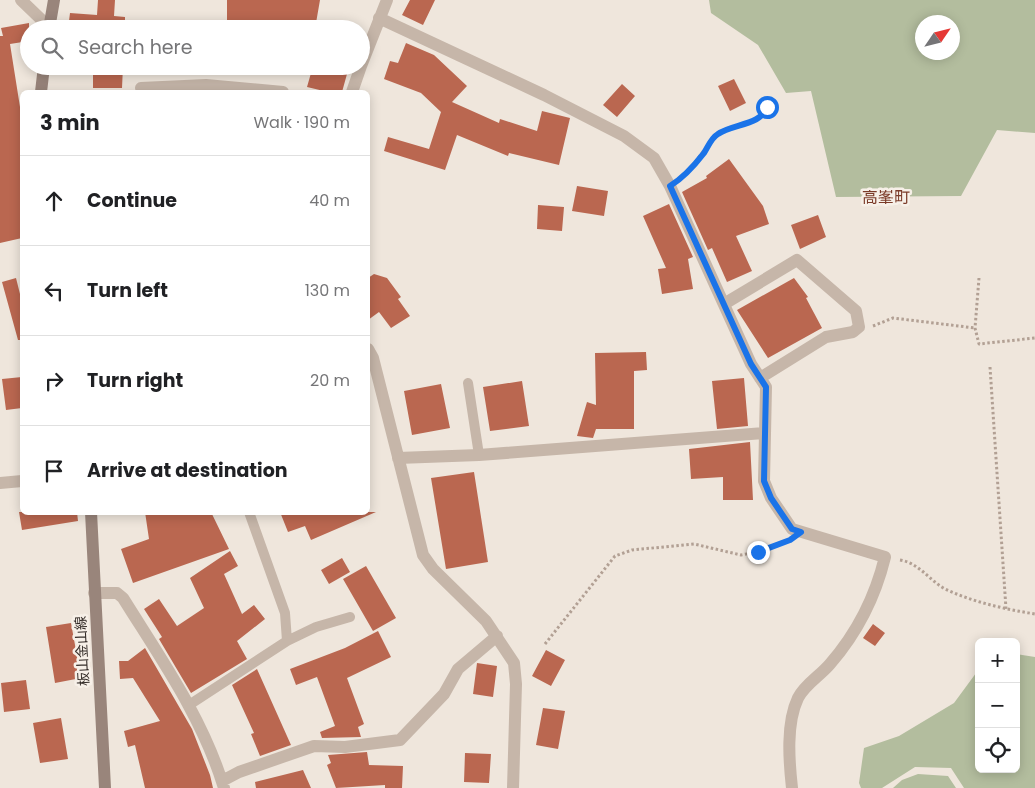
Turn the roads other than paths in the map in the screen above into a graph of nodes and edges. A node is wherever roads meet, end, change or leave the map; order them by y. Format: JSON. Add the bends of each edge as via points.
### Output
{"nodes":[{"id":1,"x":21,"y":0,"type":"edge"},
{"id":2,"x":54,"y":0,"type":"edge"},
{"id":3,"x":387,"y":0,"type":"edge"},
{"id":4,"x":378,"y":18,"type":"junction"},
{"id":5,"x":41,"y":20,"type":"edge"},
{"id":6,"x":50,"y":20,"type":"edge"},
{"id":7,"x":370,"y":41,"type":"edge"},
{"id":8,"x":43,"y":75,"type":"edge"},
{"id":9,"x":358,"y":75,"type":"edge"},
{"id":10,"x":141,"y":88,"type":"dead end"},
{"id":11,"x":41,"y":90,"type":"edge"},
{"id":12,"x":261,"y":90,"type":"edge"},
{"id":13,"x":353,"y":90,"type":"edge"},
{"id":14,"x":724,"y":304,"type":"junction"},
{"id":15,"x":370,"y":353,"type":"edge"},
{"id":16,"x":760,"y":378,"type":"junction"},
{"id":17,"x":468,"y":383,"type":"dead end"},
{"id":18,"x":765,"y":433,"type":"junction"},
{"id":19,"x":479,"y":455,"type":"junction"},
{"id":20,"x":398,"y":458,"type":"junction"},
{"id":21,"x":20,"y":480,"type":"edge"},
{"id":22,"x":0,"y":483,"type":"edge"},
{"id":23,"x":91,"y":515,"type":"edge"},
{"id":24,"x":249,"y":515,"type":"edge"},
{"id":25,"x":94,"y":593,"type":"junction"},
{"id":26,"x":350,"y":617,"type":"dead end"},
{"id":27,"x":497,"y":636,"type":"junction"},
{"id":28,"x":287,"y":641,"type":"junction"},
{"id":29,"x":189,"y":704,"type":"junction"},
{"id":30,"x":223,"y":784,"type":"edge"},
{"id":31,"x":105,"y":788,"type":"edge"},
{"id":32,"x":513,"y":788,"type":"edge"},
{"id":33,"x":792,"y":788,"type":"edge"}],
"edges":[{"from":1,"to":5,"type":"street"},
{"from":2,"to":6,"type":"main road"},
{"from":3,"to":4,"type":"street"},
{"from":4,"to":7,"type":"street"},
{"from":4,"to":14,"type":"street","via":[[544,95],[624,136],[654,158]]},
{"from":8,"to":11,"type":"main road"},
{"from":9,"to":13,"type":"street"},
{"from":10,"to":12,"type":"street","via":[[206,85]]},
{"from":14,"to":16,"type":"street"},
{"from":14,"to":16,"type":"street","via":[[797,260],[856,311],[859,327],[853,332],[826,337]]},
{"from":15,"to":20,"type":"street"},
{"from":16,"to":18,"type":"street","via":[[766,387]]},
{"from":17,"to":19,"type":"lane"},
{"from":18,"to":19,"type":"street"},
{"from":18,"to":33,"type":"street","via":[[764,481],[771,498],[792,529],[885,557],[868,607],[856,628],[828,666],[799,697],[794,709]]},
{"from":19,"to":20,"type":"street"},
{"from":20,"to":27,"type":"street","via":[[427,563],[474,607]]},
{"from":21,"to":22,"type":"street"},
{"from":23,"to":25,"type":"main road","name":"板山金山線"},
{"from":24,"to":28,"type":"lane","via":[[285,613]]},
{"from":25,"to":29,"type":"street","via":[[117,593],[123,598]]},
{"from":25,"to":31,"type":"main road","name":"板山金山線"},
{"from":26,"to":28,"type":"lane"},
{"from":27,"to":30,"type":"street","via":[[458,669],[444,694],[400,740],[345,747],[314,746],[240,772]]},
{"from":27,"to":32,"type":"street","via":[[514,663]]},
{"from":28,"to":29,"type":"lane"},
{"from":29,"to":30,"type":"street"}]}
